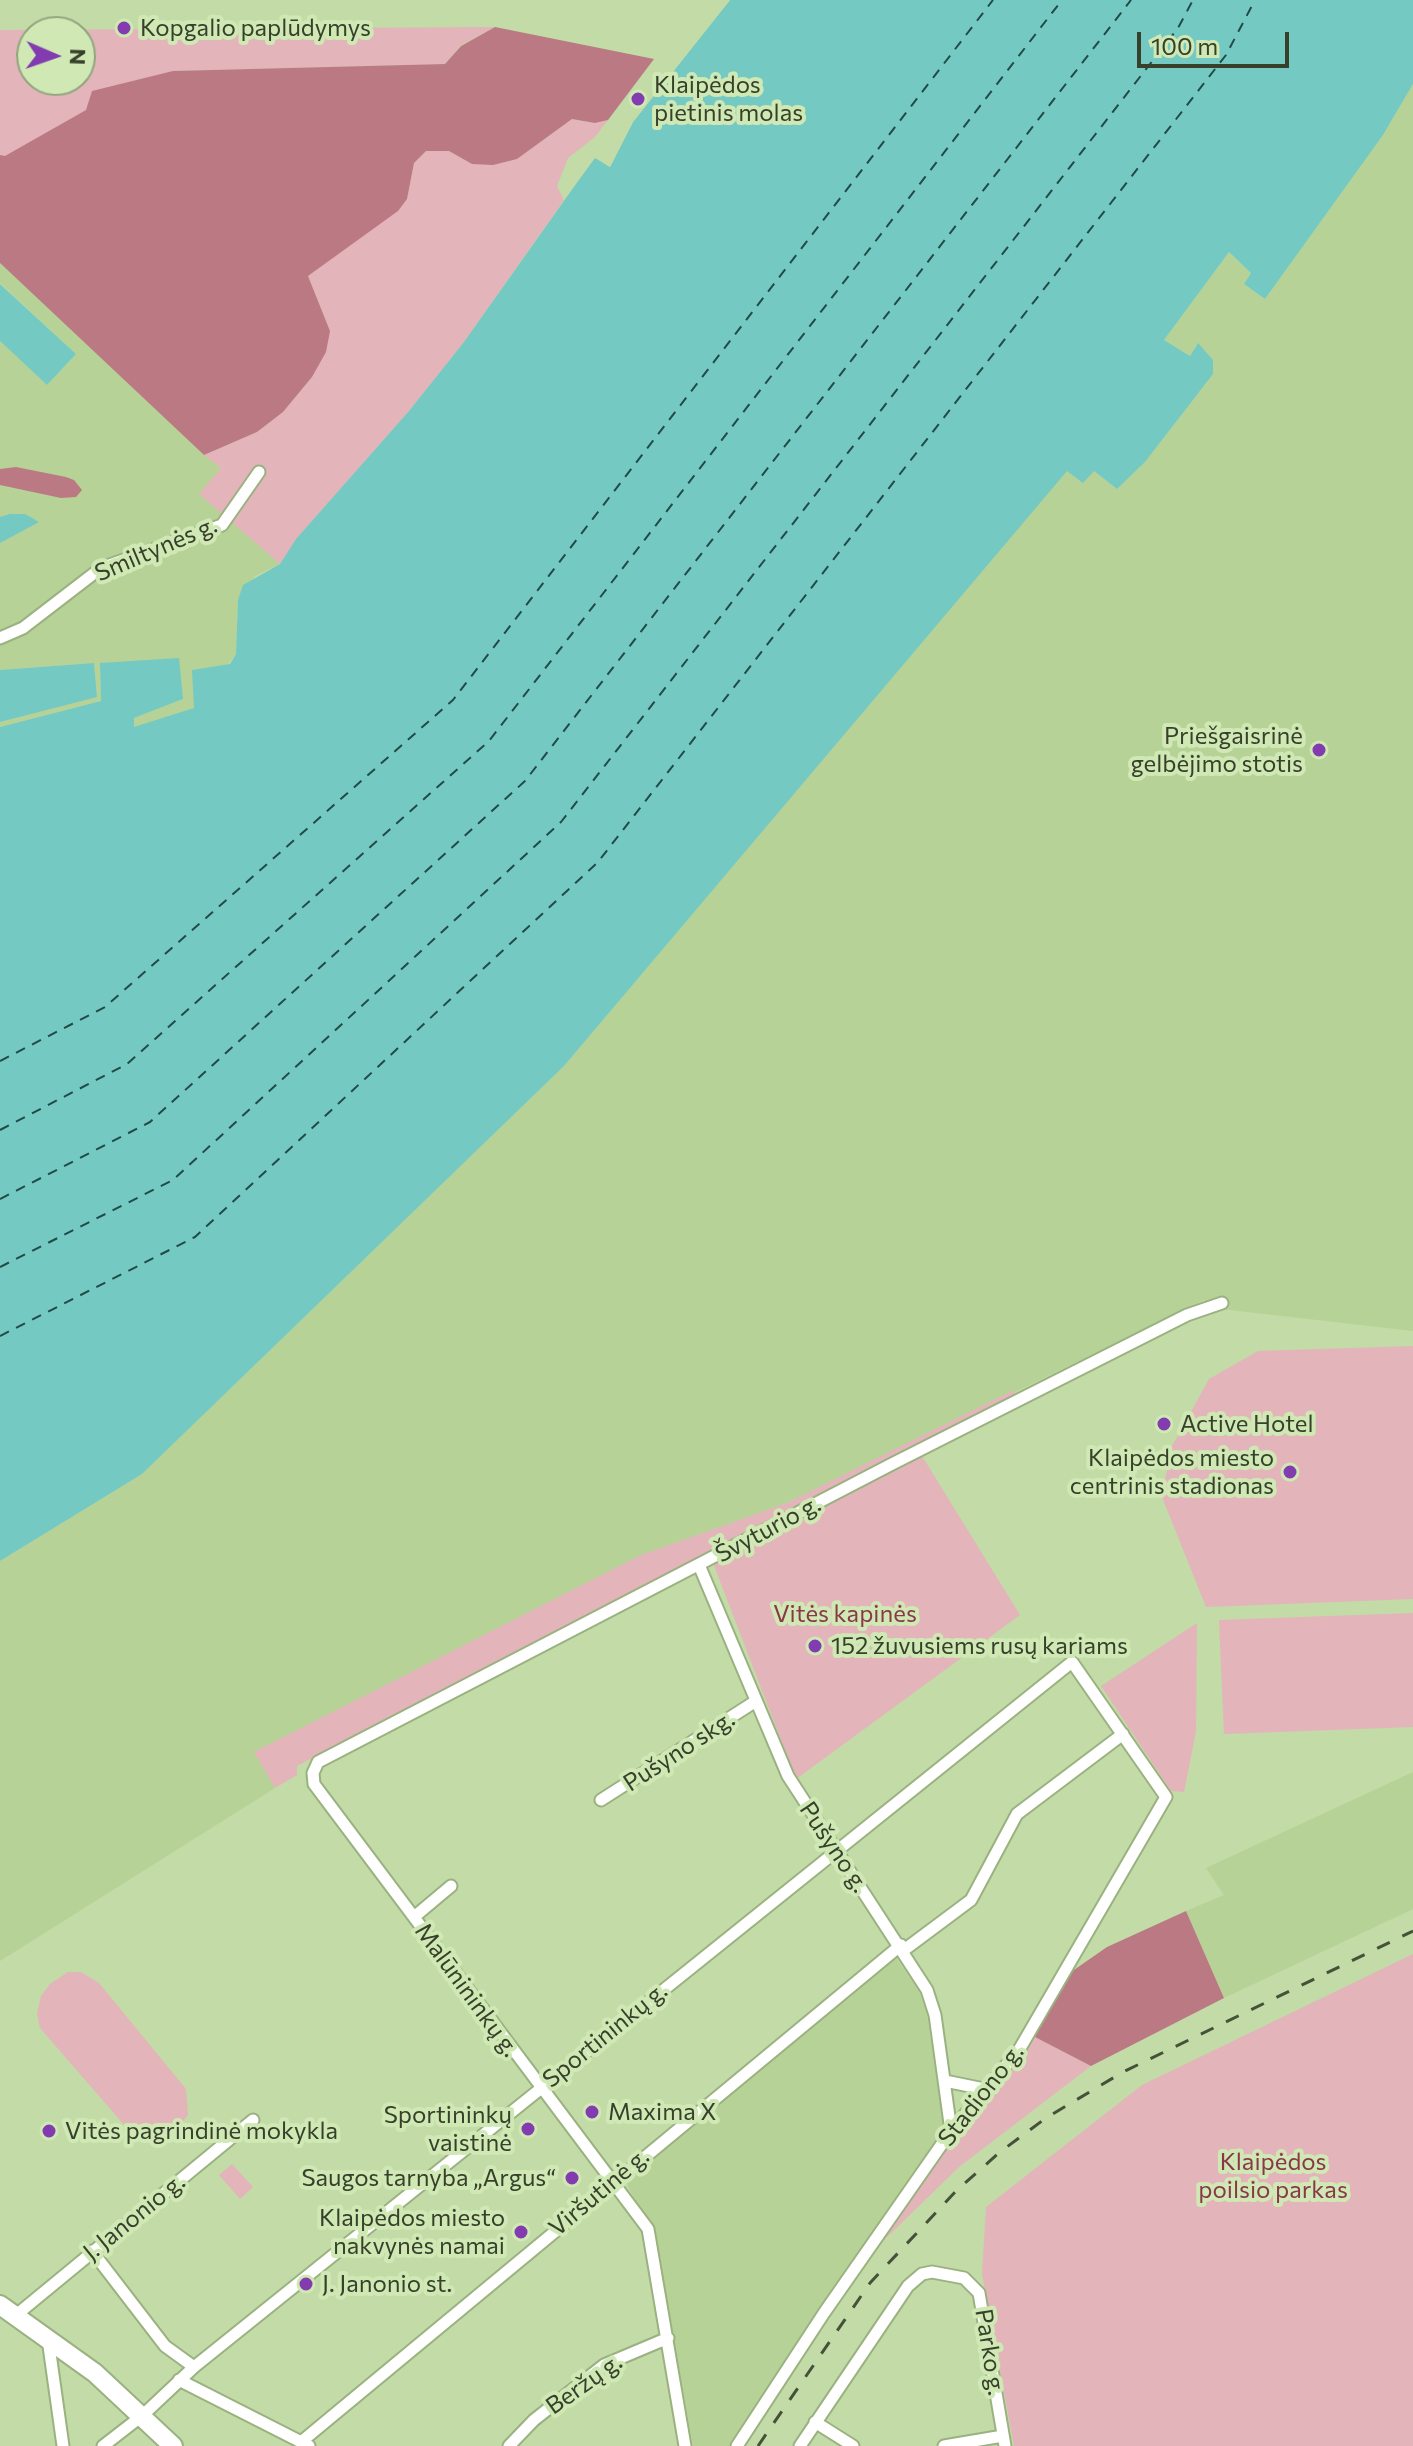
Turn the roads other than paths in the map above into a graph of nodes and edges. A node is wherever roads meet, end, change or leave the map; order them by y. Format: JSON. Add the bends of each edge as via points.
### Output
{"nodes":[{"id":1,"x":259,"y":472,"type":"dead end"},
{"id":2,"x":0,"y":638,"type":"edge"},
{"id":3,"x":1222,"y":1303,"type":"dead end"},
{"id":4,"x":699,"y":1565,"type":"junction"},
{"id":5,"x":1072,"y":1662,"type":"joint"},
{"id":6,"x":756,"y":1701,"type":"junction"},
{"id":7,"x":1123,"y":1734,"type":"junction"},
{"id":8,"x":318,"y":1762,"type":"joint"},
{"id":9,"x":601,"y":1800,"type":"dead end"},
{"id":10,"x":836,"y":1850,"type":"junction"},
{"id":11,"x":451,"y":1886,"type":"dead end"},
{"id":12,"x":414,"y":1917,"type":"junction"},
{"id":13,"x":902,"y":1948,"type":"junction"},
{"id":14,"x":945,"y":2081,"type":"junction"},
{"id":15,"x":539,"y":2088,"type":"junction"},
{"id":16,"x":989,"y":2090,"type":"junction"},
{"id":17,"x":253,"y":2120,"type":"dead end"},
{"id":18,"x":951,"y":2131,"type":"junction"},
{"id":19,"x":613,"y":2179,"type":"junction"},
{"id":20,"x":92,"y":2251,"type":"junction"},
{"id":21,"x":8,"y":2310,"type":"edge"},
{"id":22,"x":668,"y":2338,"type":"junction"},
{"id":23,"x":48,"y":2339,"type":"junction"},
{"id":24,"x":194,"y":2367,"type":"junction"},
{"id":25,"x":179,"y":2380,"type":"junction"},
{"id":26,"x":143,"y":2415,"type":"junction"},
{"id":27,"x":815,"y":2422,"type":"junction"},
{"id":28,"x":1004,"y":2441,"type":"edge"},
{"id":29,"x":305,"y":2444,"type":"edge"},
{"id":30,"x":63,"y":2446,"type":"edge"},
{"id":31,"x":103,"y":2446,"type":"edge"},
{"id":32,"x":173,"y":2446,"type":"edge"},
{"id":33,"x":509,"y":2446,"type":"edge"},
{"id":34,"x":685,"y":2446,"type":"edge"},
{"id":35,"x":737,"y":2446,"type":"edge"},
{"id":36,"x":800,"y":2446,"type":"edge"},
{"id":37,"x":853,"y":2446,"type":"edge"},
{"id":38,"x":944,"y":2446,"type":"edge"}],
"edges":[{"from":1,"to":2,"type":"street","name":"Smiltynės g.","via":[[222,525],[101,568],[23,628]]},
{"from":3,"to":4,"type":"street","name":"Švyturio g.","via":[[1077,1369]]},
{"from":4,"to":6,"type":"street","name":"Pušyno g."},
{"from":4,"to":8,"type":"street","name":"Švyturio g."},
{"from":5,"to":7,"type":"street","name":"Stadiono g."},
{"from":5,"to":10,"type":"street","name":"Sportininkų g."},
{"from":6,"to":9,"type":"street","name":"Pušyno skg."},
{"from":6,"to":10,"type":"street","name":"Pušyno g.","via":[[788,1776]]},
{"from":7,"to":13,"type":"street","via":[[1017,1814],[971,1900]]},
{"from":7,"to":16,"type":"street","name":"Stadiono g.","via":[[1166,1797],[1019,2050]]},
{"from":8,"to":12,"type":"street","name":"Malūnininkų g.","via":[[314,1784]]},
{"from":10,"to":13,"type":"street","name":"Pušyno g."},
{"from":10,"to":15,"type":"street","name":"Sportininkų g."},
{"from":11,"to":12,"type":"street"},
{"from":12,"to":15,"type":"street","name":"Malūnininkų g."},
{"from":13,"to":14,"type":"street","name":"Pušyno g.","via":[[933,2003]]},
{"from":13,"to":19,"type":"street","name":"Viršutinė g."},
{"from":14,"to":16,"type":"street"},
{"from":14,"to":18,"type":"street","name":"Pušyno g."},
{"from":15,"to":19,"type":"street","name":"Malūnininkų g."},
{"from":15,"to":24,"type":"street","name":"Sportininkų g."},
{"from":16,"to":18,"type":"street","name":"Stadiono g."},
{"from":17,"to":20,"type":"street","name":"J. Janonio g."},
{"from":18,"to":35,"type":"street","name":"Stadiono g."},
{"from":19,"to":22,"type":"street","name":"Malūnininkų g.","via":[[648,2229]]},
{"from":19,"to":29,"type":"street","name":"Viršutinė g."},
{"from":20,"to":21,"type":"street","name":"J. Janonio g."},
{"from":20,"to":24,"type":"street","via":[[165,2346]]},
{"from":21,"to":23,"type":"main road","name":"J. Janonio g."},
{"from":22,"to":33,"type":"street","name":"Beržų g.","via":[[604,2365]]},
{"from":22,"to":34,"type":"street","name":"Malūnininkų g."},
{"from":23,"to":26,"type":"main road","name":"J. Janonio g."},
{"from":23,"to":30,"type":"street"},
{"from":24,"to":25,"type":"street","name":"Sportininkų g."},
{"from":25,"to":26,"type":"street","name":"Sportininkų g."},
{"from":25,"to":29,"type":"street"},
{"from":26,"to":31,"type":"street","name":"Sportininkų g."},
{"from":26,"to":32,"type":"main road","name":"J. Janonio g."},
{"from":27,"to":28,"type":"street","name":"Parko g.","via":[[908,2286],[922,2274],[945,2273],[964,2278],[979,2293]]},
{"from":27,"to":36,"type":"street"},
{"from":27,"to":37,"type":"street"},
{"from":28,"to":38,"type":"street"}]}
